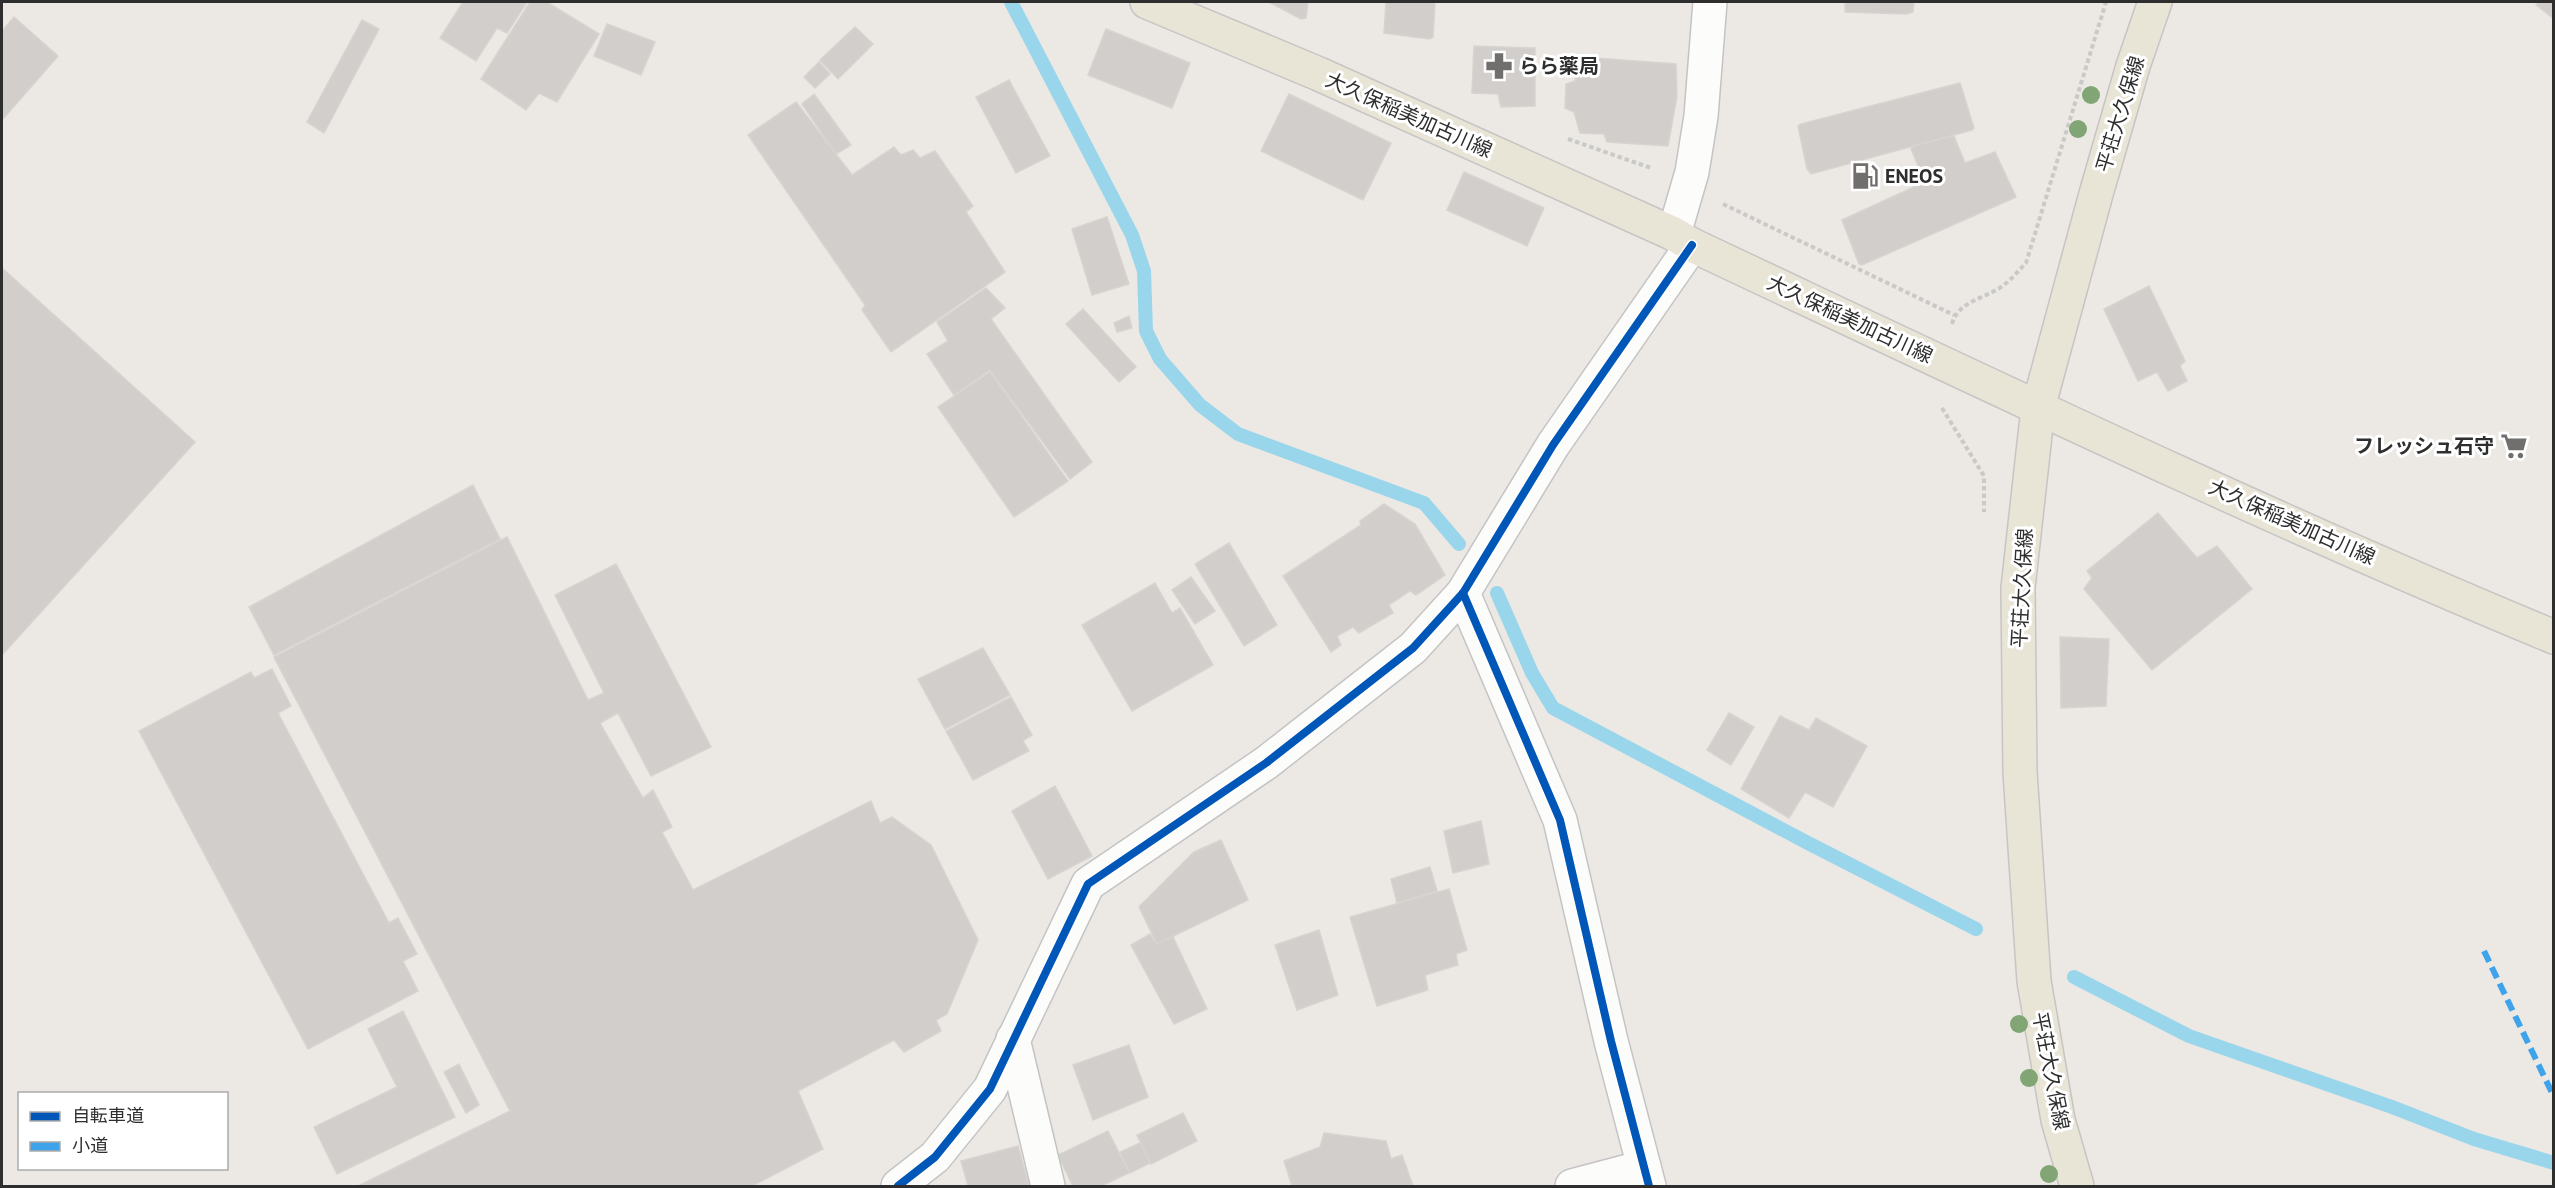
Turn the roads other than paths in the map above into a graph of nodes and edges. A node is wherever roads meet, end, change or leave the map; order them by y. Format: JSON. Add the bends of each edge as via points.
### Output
{"nodes":[{"id":1,"x":1147,"y":2,"type":"edge"},
{"id":2,"x":1710,"y":2,"type":"edge"},
{"id":3,"x":2156,"y":2,"type":"edge"},
{"id":4,"x":1189,"y":9,"type":"edge"},
{"id":5,"x":1683,"y":239,"type":"junction"},
{"id":6,"x":2038,"y":408,"type":"junction"},
{"id":7,"x":1463,"y":593,"type":"junction"},
{"id":8,"x":2553,"y":637,"type":"edge"},
{"id":9,"x":1013,"y":1039,"type":"junction"},
{"id":10,"x":1647,"y":1177,"type":"edge"},
{"id":11,"x":898,"y":1186,"type":"edge"},
{"id":12,"x":1048,"y":1186,"type":"edge"},
{"id":13,"x":1572,"y":1186,"type":"edge"},
{"id":14,"x":2077,"y":1186,"type":"edge"}],
"edges":[{"from":1,"to":4,"type":"main road","name":"大久保稲美加古川線"},
{"from":2,"to":5,"type":"street","via":[[1701,116]]},
{"from":3,"to":6,"type":"main road","name":"平荘大久保線","via":[[2133,66]]},
{"from":4,"to":5,"type":"main road","name":"大久保稲美加古川線"},
{"from":5,"to":6,"type":"main road","name":"大久保稲美加古川線"},
{"from":5,"to":7,"type":"street"},
{"from":6,"to":8,"type":"main road","name":"大久保稲美加古川線"},
{"from":6,"to":14,"type":"main road","name":"平荘大久保線","via":[[2018,588],[2020,772],[2034,981],[2058,1120]]},
{"from":7,"to":9,"type":"street","via":[[1413,648],[1275,756],[1088,884]]},
{"from":7,"to":10,"type":"street","via":[[1560,820]]},
{"from":9,"to":11,"type":"street","via":[[990,1089],[935,1157]]},
{"from":9,"to":12,"type":"street"},
{"from":10,"to":13,"type":"street"}]}
